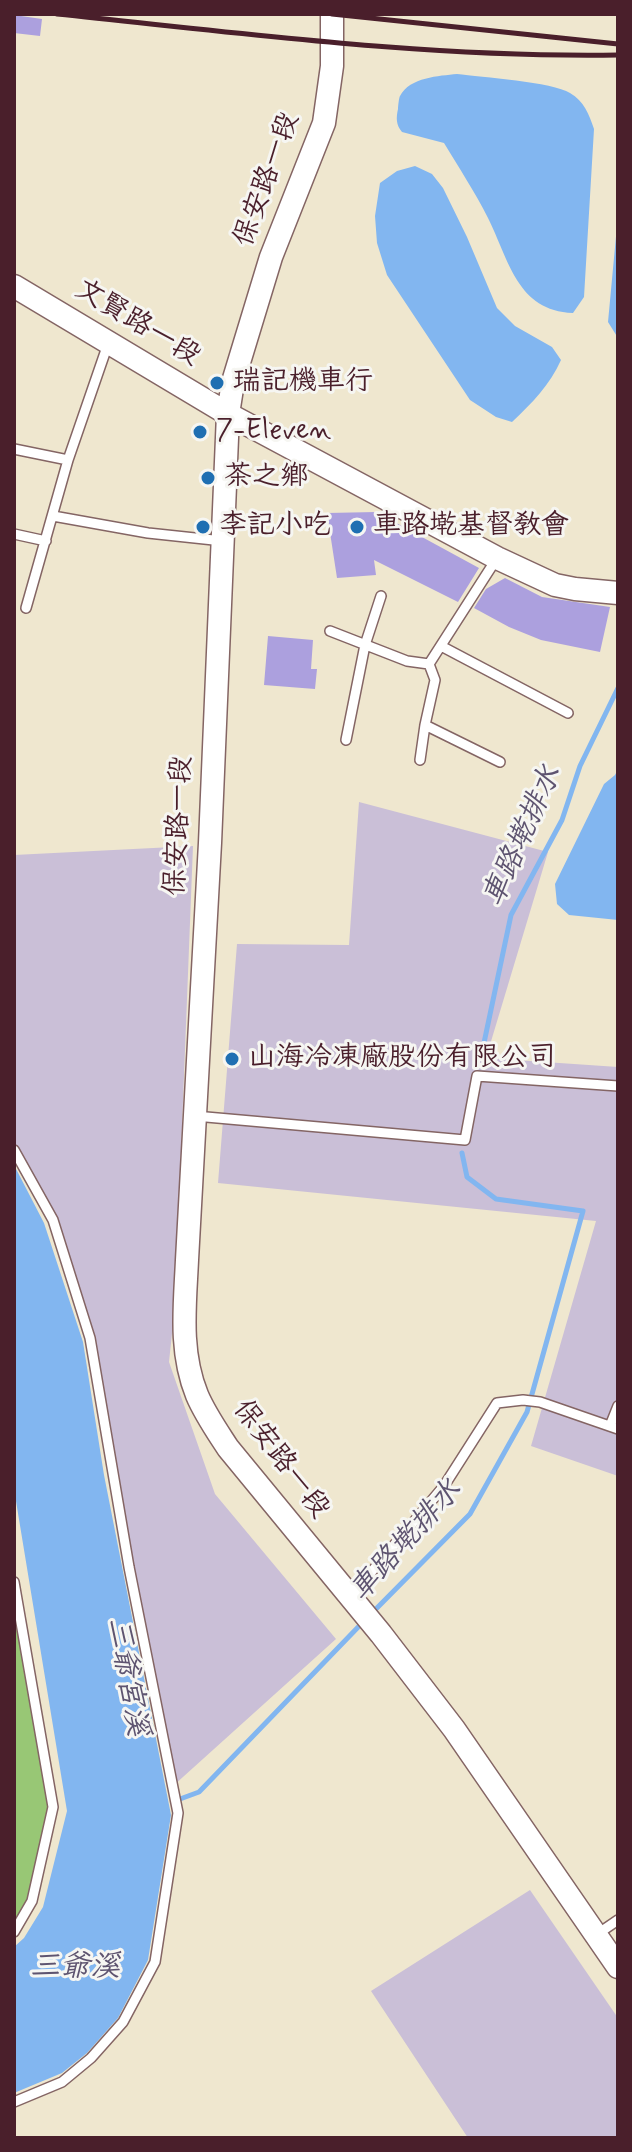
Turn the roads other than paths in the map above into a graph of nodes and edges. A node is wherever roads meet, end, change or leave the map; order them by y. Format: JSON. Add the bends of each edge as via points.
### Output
{"nodes":[{"id":1,"x":332,"y":14,"type":"edge"},
{"id":2,"x":14,"y":286,"type":"edge"},
{"id":3,"x":109,"y":341,"type":"junction"},
{"id":4,"x":228,"y":414,"type":"junction"},
{"id":5,"x":14,"y":449,"type":"edge"},
{"id":6,"x":68,"y":460,"type":"junction"},
{"id":7,"x":53,"y":516,"type":"junction"},
{"id":8,"x":14,"y":534,"type":"edge"},
{"id":9,"x":46,"y":541,"type":"junction"},
{"id":10,"x":223,"y":541,"type":"junction"},
{"id":11,"x":497,"y":558,"type":"junction"},
{"id":12,"x":618,"y":593,"type":"edge"},
{"id":13,"x":381,"y":596,"type":"dead end"},
{"id":14,"x":26,"y":608,"type":"dead end"},
{"id":15,"x":330,"y":631,"type":"dead end"},
{"id":16,"x":365,"y":645,"type":"junction"},
{"id":17,"x":441,"y":646,"type":"junction"},
{"id":18,"x":429,"y":664,"type":"junction"},
{"id":19,"x":568,"y":713,"type":"dead end"},
{"id":20,"x":425,"y":725,"type":"junction"},
{"id":21,"x":346,"y":740,"type":"dead end"},
{"id":22,"x":420,"y":760,"type":"dead end"},
{"id":23,"x":500,"y":762,"type":"dead end"},
{"id":24,"x":618,"y":1086,"type":"edge"},
{"id":25,"x":193,"y":1115,"type":"junction"},
{"id":26,"x":14,"y":1150,"type":"edge"},
{"id":27,"x":618,"y":1406,"type":"edge"},
{"id":28,"x":614,"y":1427,"type":"edge"},
{"id":29,"x":14,"y":1582,"type":"edge"},
{"id":30,"x":353,"y":1599,"type":"junction"},
{"id":31,"x":618,"y":1920,"type":"edge"},
{"id":32,"x":14,"y":1932,"type":"edge"},
{"id":33,"x":596,"y":1935,"type":"junction"},
{"id":34,"x":618,"y":1967,"type":"edge"},
{"id":35,"x":14,"y":2102,"type":"edge"}],
"edges":[{"from":1,"to":4,"type":"street","name":"保安路一段","via":[[324,123],[271,257]]},
{"from":2,"to":3,"type":"street","name":"文賢路一段"},
{"from":3,"to":4,"type":"street","name":"文賢路一段"},
{"from":3,"to":6,"type":"lane"},
{"from":4,"to":10,"type":"street","name":"保安路一段"},
{"from":4,"to":11,"type":"street","name":"文賢路一段"},
{"from":5,"to":6,"type":"lane"},
{"from":6,"to":7,"type":"lane"},
{"from":7,"to":9,"type":"lane"},
{"from":7,"to":10,"type":"lane"},
{"from":8,"to":9,"type":"lane"},
{"from":9,"to":14,"type":"lane"},
{"from":10,"to":25,"type":"street","name":"保安路一段"},
{"from":11,"to":12,"type":"street","name":"文賢路一段","via":[[555,585]]},
{"from":11,"to":17,"type":"lane"},
{"from":13,"to":16,"type":"lane"},
{"from":15,"to":16,"type":"lane"},
{"from":16,"to":18,"type":"lane"},
{"from":16,"to":21,"type":"lane"},
{"from":17,"to":18,"type":"lane"},
{"from":17,"to":19,"type":"lane"},
{"from":18,"to":20,"type":"lane","via":[[435,680]]},
{"from":20,"to":22,"type":"lane"},
{"from":20,"to":23,"type":"lane"},
{"from":24,"to":25,"type":"lane","via":[[477,1076],[465,1140]]},
{"from":25,"to":30,"type":"street","name":"保安路一段","via":[[184,1328],[193,1382],[228,1448]]},
{"from":26,"to":35,"type":"lane","via":[[53,1220],[90,1338],[178,1813],[155,1962],[123,2022],[62,2082]]},
{"from":27,"to":28,"type":"lane"},
{"from":28,"to":30,"type":"lane","via":[[540,1402],[497,1403],[444,1486]]},
{"from":29,"to":32,"type":"lane","via":[[53,1807],[32,1901]]},
{"from":30,"to":33,"type":"street","name":"保安路一段","via":[[454,1729]]},
{"from":31,"to":33,"type":"lane"},
{"from":33,"to":34,"type":"street"}]}
